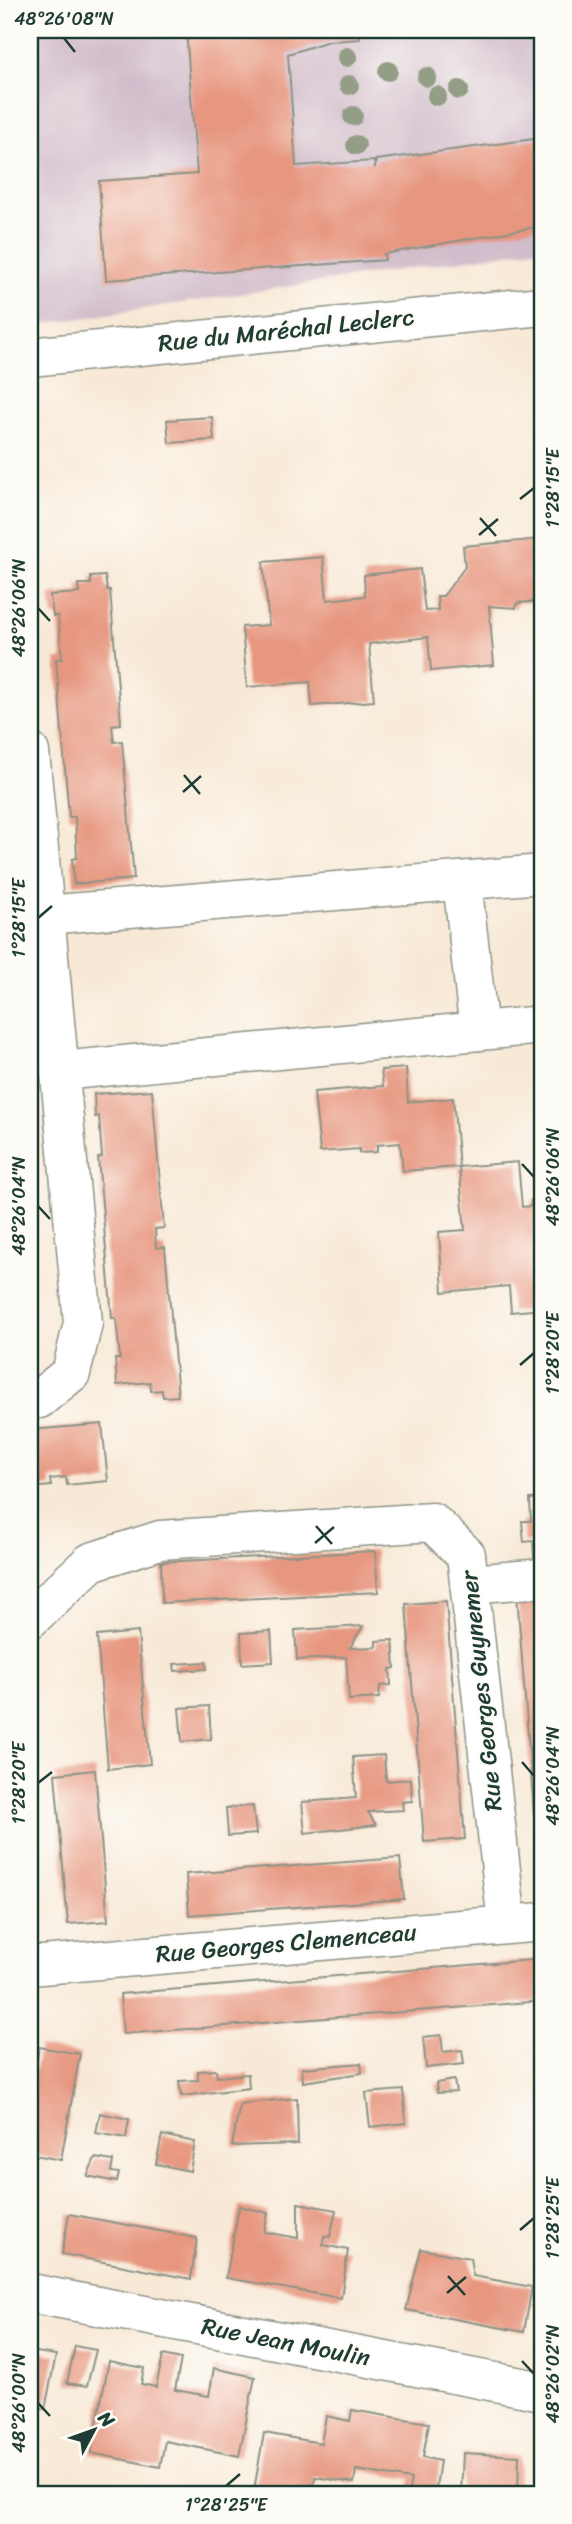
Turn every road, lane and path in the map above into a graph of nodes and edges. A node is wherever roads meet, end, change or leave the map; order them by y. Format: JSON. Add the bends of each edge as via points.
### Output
{"nodes":[{"id":1,"x":542,"y":306,"type":"edge"},
{"id":2,"x":30,"y":357,"type":"edge"},
{"id":3,"x":30,"y":752,"type":"edge"},
{"id":4,"x":542,"y":874,"type":"edge"},
{"id":5,"x":462,"y":881,"type":"junction"},
{"id":6,"x":45,"y":915,"type":"junction"},
{"id":7,"x":542,"y":1025,"type":"edge"},
{"id":8,"x":479,"y":1031,"type":"junction"},
{"id":9,"x":60,"y":1071,"type":"junction"},
{"id":10,"x":30,"y":1400,"type":"edge"},
{"id":11,"x":542,"y":1578,"type":"edge"},
{"id":12,"x":470,"y":1584,"type":"junction"},
{"id":13,"x":30,"y":1619,"type":"edge"},
{"id":14,"x":525,"y":1923,"type":"edge"},
{"id":15,"x":30,"y":1966,"type":"edge"},
{"id":16,"x":30,"y":2293,"type":"edge"},
{"id":17,"x":542,"y":2391,"type":"edge"}],
"edges":[{"from":1,"to":2,"type":"street","name":"Rue du Maréchal Leclerc"},
{"from":3,"to":6,"type":"street"},
{"from":4,"to":5,"type":"street"},
{"from":5,"to":6,"type":"street"},
{"from":5,"to":8,"type":"street"},
{"from":6,"to":9,"type":"street"},
{"from":7,"to":8,"type":"street"},
{"from":8,"to":9,"type":"street"},
{"from":9,"to":10,"type":"street","via":[[83,1323],[71,1373],[39,1399]]},
{"from":11,"to":12,"type":"street"},
{"from":12,"to":13,"type":"street","name":"Rue Georges Guynemer","via":[[466,1555],[432,1522],[160,1540],[91,1562]]},
{"from":12,"to":14,"type":"street","name":"Rue Georges Guynemer"},
{"from":14,"to":15,"type":"street","name":"Rue Georges Clemenceau"},
{"from":16,"to":17,"type":"street","name":"Rue Jean Moulin"}]}
